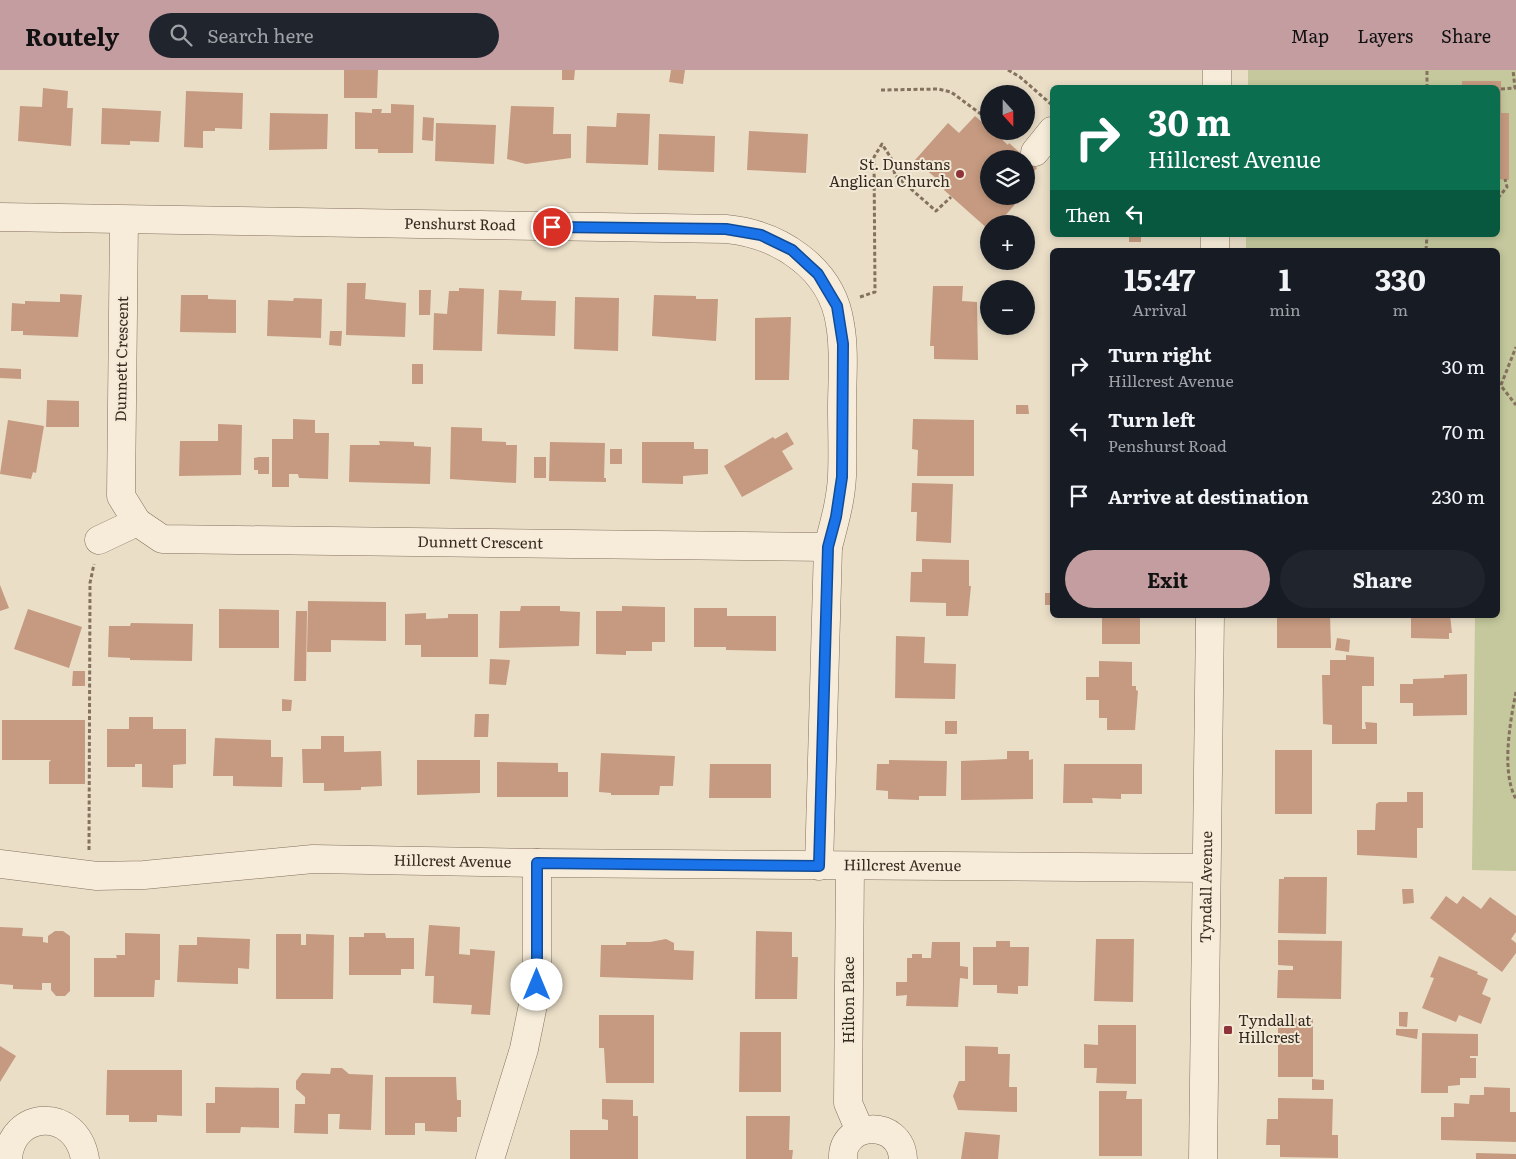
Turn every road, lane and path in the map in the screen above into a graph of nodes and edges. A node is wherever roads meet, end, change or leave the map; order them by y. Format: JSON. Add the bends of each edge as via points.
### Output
{"nodes":[{"id":1,"x":1008,"y":70,"type":"edge"},
{"id":2,"x":1217,"y":70,"type":"edge"},
{"id":3,"x":1428,"y":70,"type":"edge"},
{"id":4,"x":1513,"y":70,"type":"edge"},
{"id":5,"x":1217,"y":85,"type":"edge"},
{"id":6,"x":1427,"y":85,"type":"edge"},
{"id":7,"x":1501,"y":89,"type":"dead end"},
{"id":8,"x":881,"y":90,"type":"dead end"},
{"id":9,"x":1050,"y":103,"type":"edge"},
{"id":10,"x":980,"y":113,"type":"edge"},
{"id":11,"x":1050,"y":133,"type":"edge"},
{"id":12,"x":1035,"y":152,"type":"dead end"},
{"id":13,"x":1505,"y":179,"type":"dead end"},
{"id":14,"x":1500,"y":195,"type":"edge"},
{"id":15,"x":951,"y":197,"type":"dead end"},
{"id":16,"x":0,"y":217,"type":"edge"},
{"id":17,"x":124,"y":221,"type":"junction"},
{"id":18,"x":837,"y":306,"type":"junction"},
{"id":19,"x":1516,"y":347,"type":"edge"},
{"id":20,"x":1500,"y":382,"type":"edge"},
{"id":21,"x":1500,"y":385,"type":"edge"},
{"id":22,"x":1516,"y":404,"type":"edge"},
{"id":23,"x":137,"y":522,"type":"junction"},
{"id":24,"x":99,"y":540,"type":"joint"},
{"id":25,"x":828,"y":547,"type":"junction"},
{"id":26,"x":1210,"y":618,"type":"edge"},
{"id":27,"x":1516,"y":692,"type":"edge"},
{"id":28,"x":1516,"y":799,"type":"edge"},
{"id":29,"x":537,"y":863,"type":"junction"},
{"id":30,"x":0,"y":864,"type":"edge"},
{"id":31,"x":819,"y":866,"type":"junction"},
{"id":32,"x":850,"y":866,"type":"junction"},
{"id":33,"x":1206,"y":868,"type":"junction"},
{"id":34,"x":89,"y":875,"type":"junction"},
{"id":35,"x":860,"y":1131,"type":"junction"},
{"id":36,"x":8,"y":1159,"type":"edge"},
{"id":37,"x":85,"y":1159,"type":"edge"},
{"id":38,"x":490,"y":1159,"type":"edge"},
{"id":39,"x":843,"y":1159,"type":"edge"},
{"id":40,"x":903,"y":1159,"type":"edge"},
{"id":41,"x":1203,"y":1159,"type":"edge"}],
"edges":[{"from":1,"to":9,"type":"path"},
{"from":2,"to":5,"type":"street"},
{"from":3,"to":6,"type":"path"},
{"from":4,"to":7,"type":"path","via":[[1515,88]]},
{"from":8,"to":10,"type":"path","via":[[938,89],[952,92]]},
{"from":11,"to":12,"type":"street"},
{"from":13,"to":14,"type":"path","via":[[1506,187]]},
{"from":15,"to":18,"type":"path","via":[[936,211],[895,174],[891,158],[882,144],[874,157],[874,292]]},
{"from":16,"to":17,"type":"street","name":"Penshurst Road"},
{"from":17,"to":18,"type":"street","name":"Penshurst Road","via":[[744,231],[777,242],[805,261]]},
{"from":17,"to":23,"type":"street","name":"Dunnett Crescent","via":[[121,496]]},
{"from":18,"to":25,"type":"street","name":"Penshurst Road","via":[[843,344],[842,477]]},
{"from":19,"to":20,"type":"path"},
{"from":21,"to":22,"type":"path"},
{"from":23,"to":24,"type":"street"},
{"from":23,"to":25,"type":"street","name":"Dunnett Crescent","via":[[162,539]]},
{"from":24,"to":34,"type":"path","via":[[90,583]]},
{"from":25,"to":31,"type":"street","name":"Penshurst Road"},
{"from":26,"to":33,"type":"street","name":"Tyndall Avenue"},
{"from":27,"to":28,"type":"path","via":[[1508,761],[1509,782]]},
{"from":29,"to":31,"type":"street","name":"Hillcrest Avenue"},
{"from":29,"to":34,"type":"street","name":"Hillcrest Avenue","via":[[313,859],[144,875]]},
{"from":29,"to":38,"type":"street","via":[[537,985],[524,1049]]},
{"from":30,"to":34,"type":"street","name":"Hillcrest Avenue"},
{"from":31,"to":32,"type":"street","name":"Hillcrest Avenue"},
{"from":32,"to":33,"type":"street","name":"Hillcrest Avenue"},
{"from":32,"to":35,"type":"street","name":"Hilton Place","via":[[848,1103]]},
{"from":33,"to":41,"type":"street","name":"Tyndall Avenue"},
{"from":35,"to":39,"type":"street","via":[[846,1146]]},
{"from":35,"to":40,"type":"street","via":[[879,1129],[888,1133],[901,1148]]},
{"from":36,"to":37,"type":"street","via":[[11,1144],[18,1133],[41,1121],[67,1126],[83,1147]]}]}
